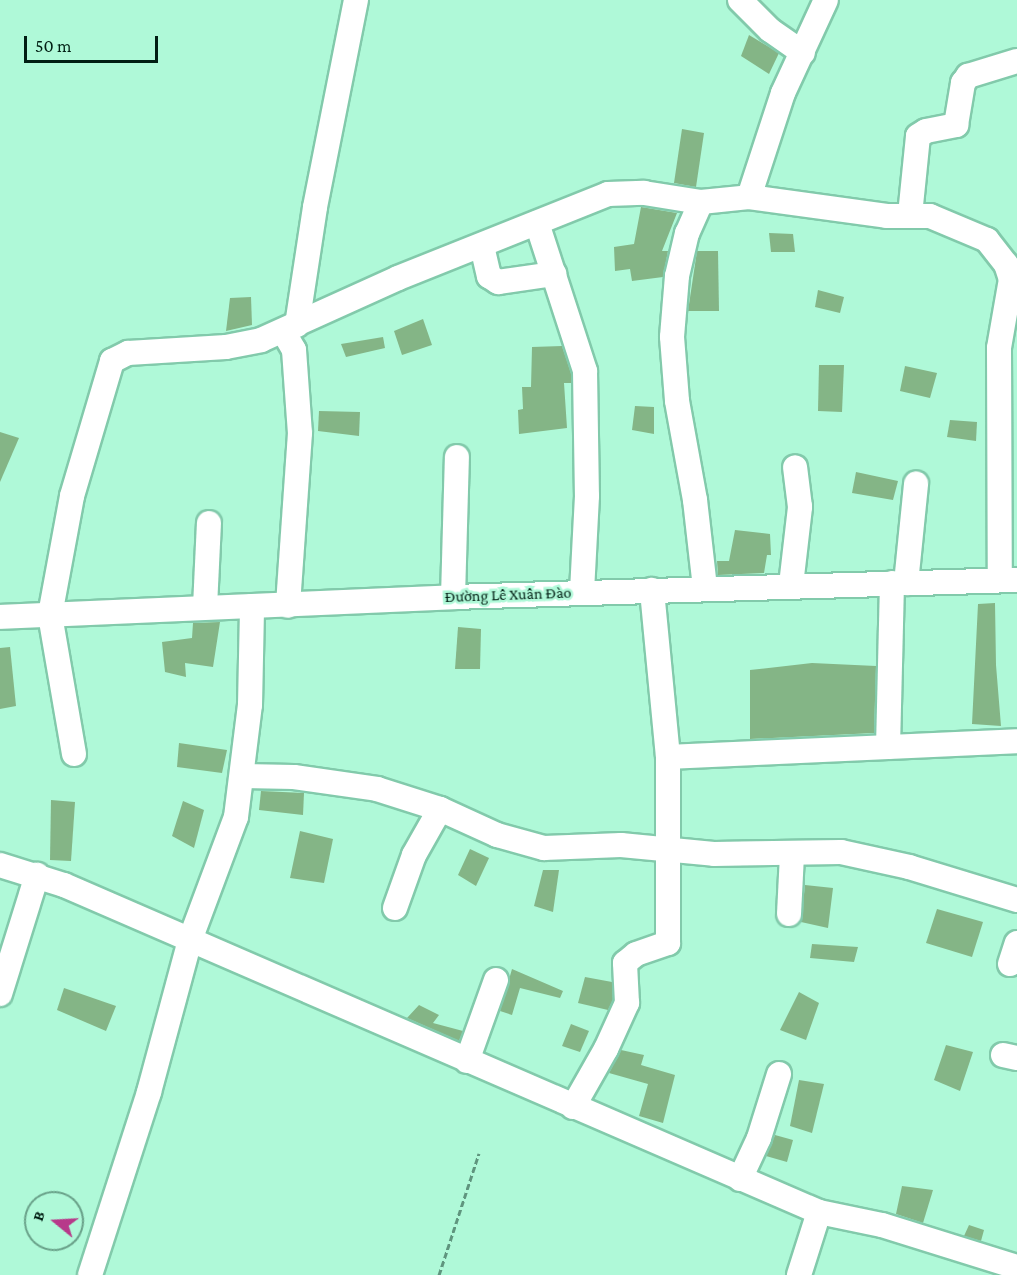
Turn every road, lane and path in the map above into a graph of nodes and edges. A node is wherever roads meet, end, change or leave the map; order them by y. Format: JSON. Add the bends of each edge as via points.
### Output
{"nodes":[{"id":1,"x":356,"y":0,"type":"edge"},
{"id":2,"x":740,"y":0,"type":"edge"},
{"id":3,"x":826,"y":0,"type":"edge"},
{"id":4,"x":803,"y":53,"type":"junction"},
{"id":5,"x":1017,"y":61,"type":"edge"},
{"id":6,"x":749,"y":197,"type":"junction"},
{"id":7,"x":701,"y":201,"type":"junction"},
{"id":8,"x":910,"y":215,"type":"junction"},
{"id":9,"x":537,"y":223,"type":"junction"},
{"id":10,"x":482,"y":246,"type":"junction"},
{"id":11,"x":554,"y":274,"type":"junction"},
{"id":12,"x":290,"y":328,"type":"junction"},
{"id":13,"x":1010,"y":407,"type":"edge"},
{"id":14,"x":458,"y":457,"type":"dead end"},
{"id":15,"x":795,"y":467,"type":"dead end"},
{"id":16,"x":916,"y":484,"type":"dead end"},
{"id":17,"x":209,"y":523,"type":"dead end"},
{"id":18,"x":1008,"y":580,"type":"edge"},
{"id":19,"x":899,"y":583,"type":"junction"},
{"id":20,"x":791,"y":585,"type":"junction"},
{"id":21,"x":705,"y":588,"type":"junction"},
{"id":22,"x":652,"y":590,"type":"junction"},
{"id":23,"x":582,"y":593,"type":"junction"},
{"id":24,"x":453,"y":597,"type":"junction"},
{"id":25,"x":252,"y":606,"type":"junction"},
{"id":26,"x":288,"y":606,"type":"junction"},
{"id":27,"x":205,"y":607,"type":"junction"},
{"id":28,"x":50,"y":615,"type":"junction"},
{"id":29,"x":0,"y":617,"type":"edge"},
{"id":30,"x":1017,"y":741,"type":"edge"},
{"id":31,"x":888,"y":747,"type":"junction"},
{"id":32,"x":74,"y":754,"type":"dead end"},
{"id":33,"x":668,"y":757,"type":"junction"},
{"id":34,"x":243,"y":776,"type":"junction"},
{"id":35,"x":440,"y":809,"type":"junction"},
{"id":36,"x":668,"y":849,"type":"junction"},
{"id":37,"x":792,"y":854,"type":"junction"},
{"id":38,"x":0,"y":865,"type":"edge"},
{"id":39,"x":37,"y":875,"type":"junction"},
{"id":40,"x":1017,"y":900,"type":"edge"},
{"id":41,"x":394,"y":908,"type":"dead end"},
{"id":42,"x":789,"y":914,"type":"dead end"},
{"id":43,"x":190,"y":940,"type":"junction"},
{"id":44,"x":496,"y":980,"type":"dead end"},
{"id":45,"x":0,"y":994,"type":"edge"},
{"id":46,"x":467,"y":1061,"type":"junction"},
{"id":47,"x":779,"y":1074,"type":"dead end"},
{"id":48,"x":573,"y":1107,"type":"junction"},
{"id":49,"x":479,"y":1153,"type":"dead end"},
{"id":50,"x":740,"y":1179,"type":"junction"},
{"id":51,"x":819,"y":1212,"type":"junction"},
{"id":52,"x":1017,"y":1268,"type":"edge"},
{"id":53,"x":90,"y":1275,"type":"edge"},
{"id":54,"x":439,"y":1275,"type":"edge"},
{"id":55,"x":799,"y":1275,"type":"edge"}],
"edges":[{"from":1,"to":12,"type":"street"},
{"from":2,"to":4,"type":"street","via":[[770,30]]},
{"from":3,"to":4,"type":"street"},
{"from":4,"to":6,"type":"street","via":[[783,93]]},
{"from":5,"to":8,"type":"street","via":[[968,76],[963,83],[956,125],[918,136]]},
{"from":6,"to":7,"type":"street"},
{"from":6,"to":8,"type":"street","via":[[887,216]]},
{"from":7,"to":9,"type":"street","via":[[617,193],[592,198]]},
{"from":7,"to":21,"type":"street","via":[[687,233],[677,276],[672,337],[676,401],[695,501]]},
{"from":8,"to":13,"type":"street","via":[[930,216],[977,234],[993,246],[1006,264],[1011,285],[999,339]]},
{"from":9,"to":10,"type":"street"},
{"from":9,"to":11,"type":"street"},
{"from":10,"to":11,"type":"street","via":[[489,276],[498,282]]},
{"from":10,"to":12,"type":"street","via":[[389,282]]},
{"from":11,"to":23,"type":"street","via":[[580,348],[587,389]]},
{"from":12,"to":26,"type":"street","via":[[300,433]]},
{"from":12,"to":28,"type":"street","via":[[242,344],[128,353],[112,361],[72,496]]},
{"from":13,"to":18,"type":"street"},
{"from":14,"to":24,"type":"street"},
{"from":15,"to":20,"type":"street","via":[[800,507]]},
{"from":16,"to":19,"type":"street"},
{"from":17,"to":27,"type":"street"},
{"from":18,"to":19,"type":"street","name":"Đường Lê Xuân Đào"},
{"from":19,"to":20,"type":"street","name":"Đường Lê Xuân Đào"},
{"from":19,"to":31,"type":"street"},
{"from":20,"to":21,"type":"street","name":"Đường Lê Xuân Đào"},
{"from":21,"to":22,"type":"street","name":"Đường Lê Xuân Đào"},
{"from":22,"to":23,"type":"street","name":"Đường Lê Xuân Đào"},
{"from":22,"to":33,"type":"street"},
{"from":23,"to":24,"type":"street","name":"Đường Lê Xuân Đào"},
{"from":24,"to":26,"type":"street","name":"Đường Lê Xuân Đào"},
{"from":25,"to":26,"type":"street","name":"Đường Lê Xuân Đào"},
{"from":25,"to":27,"type":"street","name":"Đường Lê Xuân Đào"},
{"from":25,"to":34,"type":"street"},
{"from":27,"to":28,"type":"street","name":"Đường Lê Xuân Đào"},
{"from":28,"to":29,"type":"street","name":"Đường Lê Xuân Đào"},
{"from":28,"to":32,"type":"street"},
{"from":30,"to":31,"type":"street"},
{"from":31,"to":33,"type":"street"},
{"from":33,"to":36,"type":"street"},
{"from":34,"to":35,"type":"street","via":[[294,777],[377,789]]},
{"from":34,"to":43,"type":"street","via":[[228,844]]},
{"from":35,"to":36,"type":"street","via":[[497,835],[544,848],[621,845]]},
{"from":35,"to":41,"type":"street","via":[[414,855]]},
{"from":36,"to":37,"type":"street"},
{"from":36,"to":48,"type":"street","via":[[668,943],[636,954],[625,963],[627,1003]]},
{"from":37,"to":40,"type":"street","via":[[841,852],[909,867]]},
{"from":37,"to":42,"type":"street"},
{"from":38,"to":39,"type":"street"},
{"from":39,"to":43,"type":"street"},
{"from":39,"to":45,"type":"street"},
{"from":43,"to":46,"type":"street"},
{"from":43,"to":53,"type":"street","via":[[149,1092]]},
{"from":44,"to":46,"type":"street"},
{"from":46,"to":48,"type":"street"},
{"from":47,"to":50,"type":"street","via":[[759,1138]]},
{"from":48,"to":50,"type":"street"},
{"from":49,"to":54,"type":"path"},
{"from":50,"to":51,"type":"street"},
{"from":51,"to":52,"type":"street","via":[[882,1225]]},
{"from":51,"to":55,"type":"street"}]}
